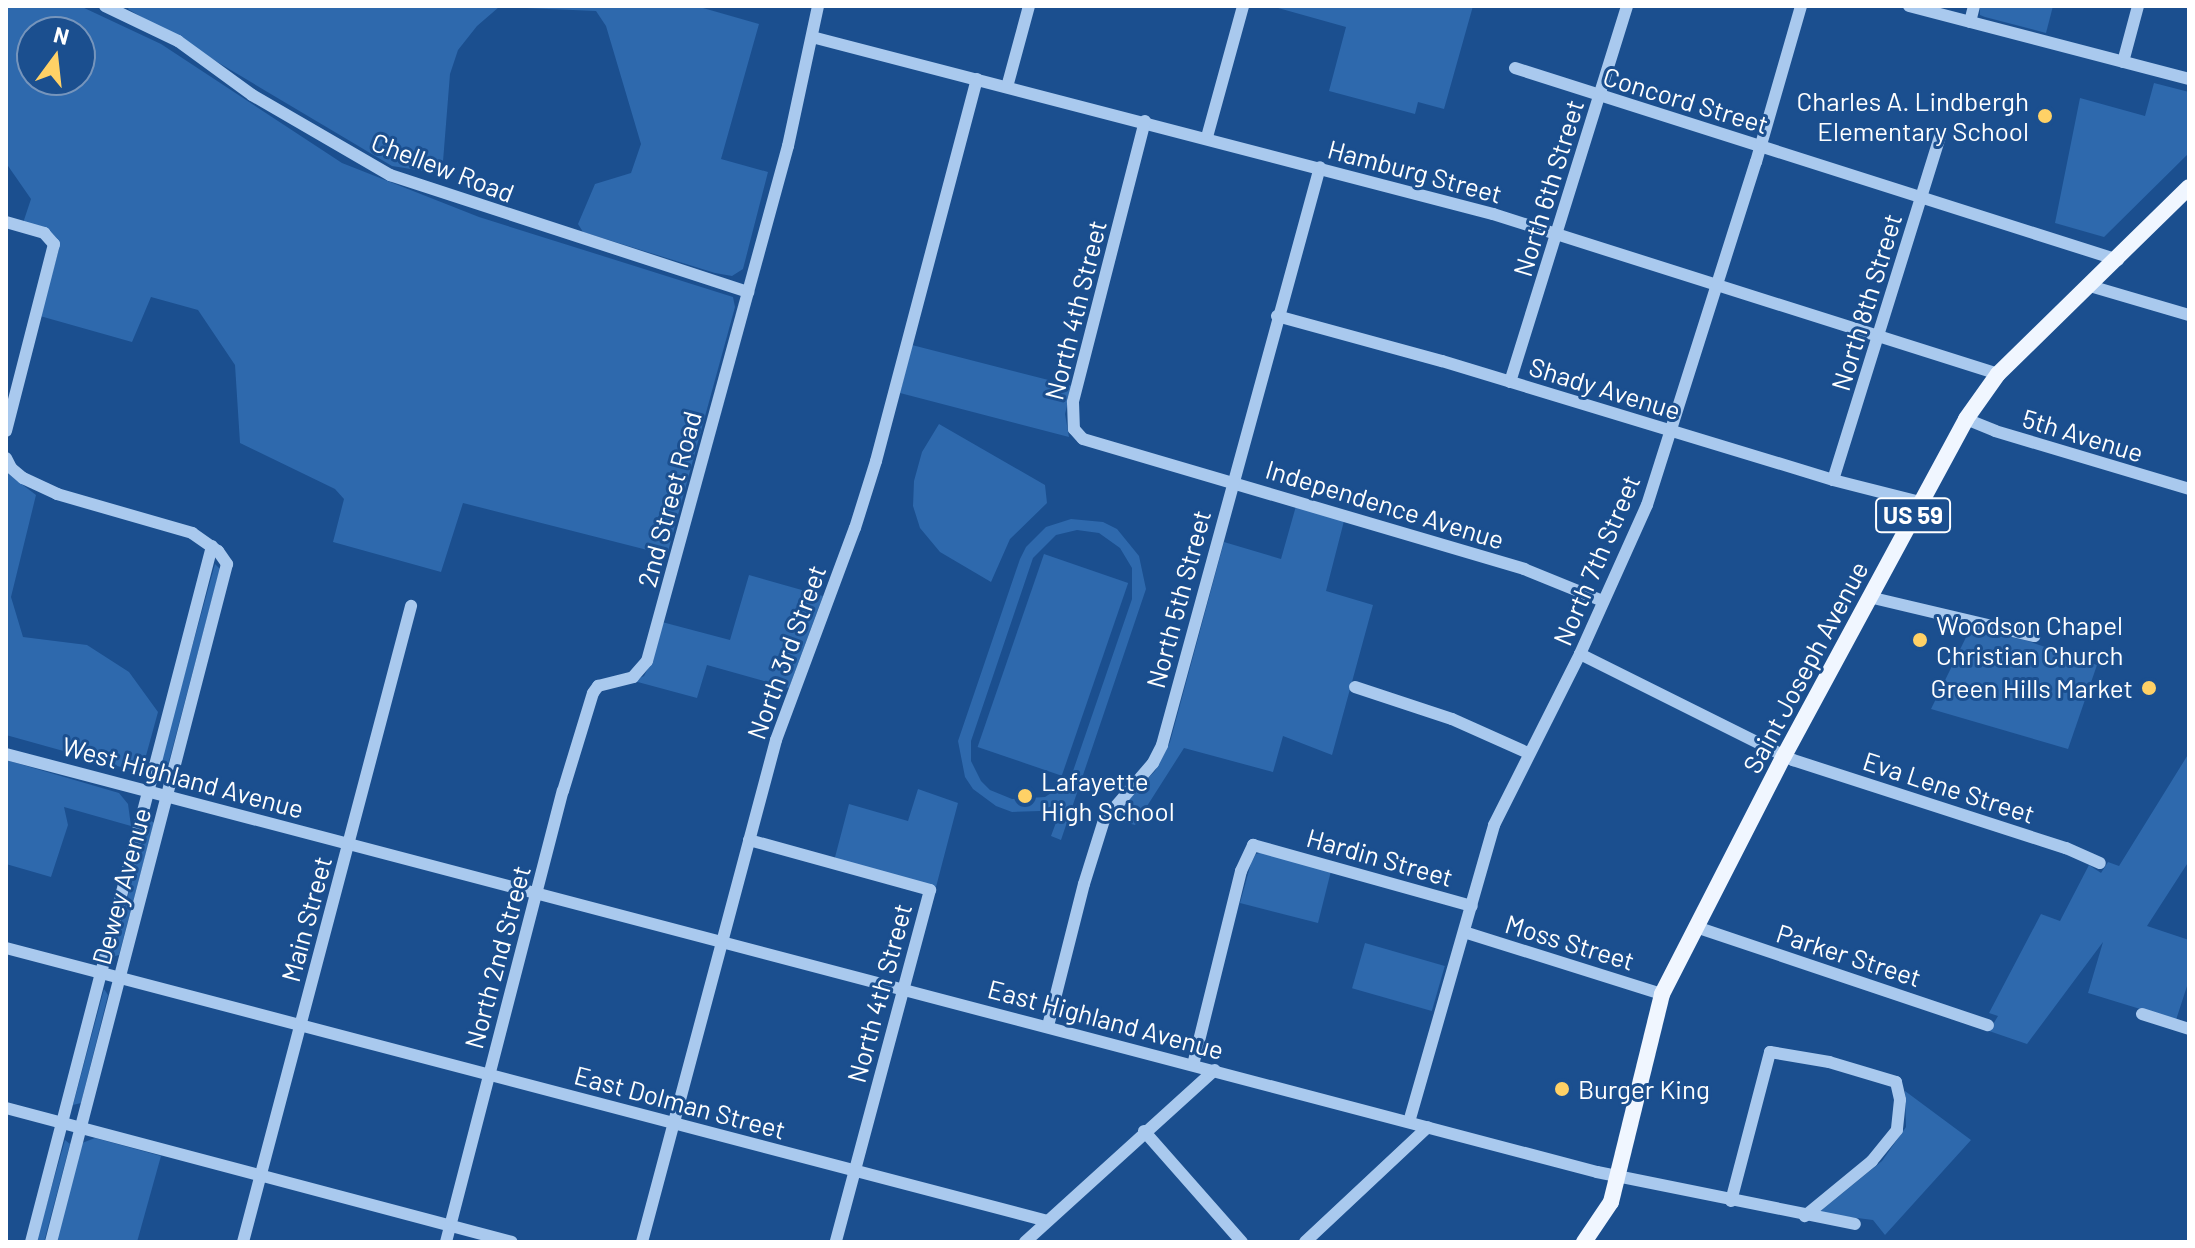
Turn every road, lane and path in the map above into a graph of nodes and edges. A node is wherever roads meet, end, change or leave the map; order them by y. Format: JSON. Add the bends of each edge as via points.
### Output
{"nodes":[{"id":1,"x":105,"y":6,"type":"edge"},
{"id":2,"x":818,"y":6,"type":"edge"},
{"id":3,"x":1029,"y":6,"type":"edge"},
{"id":4,"x":1243,"y":6,"type":"edge"},
{"id":5,"x":1627,"y":6,"type":"edge"},
{"id":6,"x":1801,"y":6,"type":"edge"},
{"id":7,"x":1909,"y":6,"type":"edge"},
{"id":8,"x":1974,"y":6,"type":"edge"},
{"id":9,"x":2138,"y":6,"type":"edge"},
{"id":10,"x":1970,"y":22,"type":"junction"},
{"id":11,"x":812,"y":37,"type":"junction"},
{"id":12,"x":2123,"y":62,"type":"junction"},
{"id":13,"x":1515,"y":68,"type":"dead end"},
{"id":14,"x":977,"y":79,"type":"junction"},
{"id":15,"x":2189,"y":79,"type":"edge"},
{"id":16,"x":1007,"y":87,"type":"junction"},
{"id":17,"x":1599,"y":97,"type":"junction"},
{"id":18,"x":1145,"y":121,"type":"junction"},
{"id":19,"x":1207,"y":137,"type":"junction"},
{"id":20,"x":1940,"y":137,"type":"dead end"},
{"id":21,"x":1761,"y":145,"type":"junction"},
{"id":22,"x":1320,"y":167,"type":"junction"},
{"id":23,"x":2189,"y":187,"type":"edge"},
{"id":24,"x":1922,"y":196,"type":"junction"},
{"id":25,"x":6,"y":222,"type":"edge"},
{"id":26,"x":1556,"y":235,"type":"junction"},
{"id":27,"x":2118,"y":260,"type":"junction"},
{"id":28,"x":1716,"y":286,"type":"junction"},
{"id":29,"x":2090,"y":286,"type":"junction"},
{"id":30,"x":748,"y":292,"type":"junction"},
{"id":31,"x":2189,"y":315,"type":"edge"},
{"id":32,"x":1277,"y":316,"type":"junction"},
{"id":33,"x":1878,"y":336,"type":"junction"},
{"id":34,"x":1998,"y":374,"type":"junction"},
{"id":35,"x":1510,"y":382,"type":"junction"},
{"id":36,"x":10,"y":401,"type":"edge"},
{"id":37,"x":1966,"y":419,"type":"junction"},
{"id":38,"x":6,"y":431,"type":"edge"},
{"id":39,"x":1670,"y":431,"type":"junction"},
{"id":40,"x":1150,"y":458,"type":"joint"},
{"id":41,"x":8,"y":463,"type":"edge"},
{"id":42,"x":1833,"y":480,"type":"junction"},
{"id":43,"x":1233,"y":481,"type":"junction"},
{"id":44,"x":2189,"y":489,"type":"edge"},
{"id":45,"x":1920,"y":502,"type":"junction"},
{"id":46,"x":212,"y":546,"type":"junction"},
{"id":47,"x":1869,"y":597,"type":"junction"},
{"id":48,"x":1603,"y":601,"type":"junction"},
{"id":49,"x":411,"y":606,"type":"dead end"},
{"id":50,"x":2034,"y":636,"type":"dead end"},
{"id":51,"x":1580,"y":654,"type":"junction"},
{"id":52,"x":598,"y":686,"type":"joint"},
{"id":53,"x":1355,"y":687,"type":"dead end"},
{"id":54,"x":1528,"y":753,"type":"junction"},
{"id":55,"x":6,"y":754,"type":"edge"},
{"id":56,"x":1784,"y":756,"type":"junction"},
{"id":57,"x":149,"y":791,"type":"junction"},
{"id":58,"x":167,"y":796,"type":"junction"},
{"id":59,"x":749,"y":840,"type":"junction"},
{"id":60,"x":348,"y":843,"type":"junction"},
{"id":61,"x":2100,"y":863,"type":"dead end"},
{"id":62,"x":537,"y":893,"type":"junction"},
{"id":63,"x":1472,"y":906,"type":"junction"},
{"id":64,"x":1696,"y":927,"type":"junction"},
{"id":65,"x":1464,"y":932,"type":"junction"},
{"id":66,"x":722,"y":941,"type":"junction"},
{"id":67,"x":6,"y":948,"type":"edge"},
{"id":68,"x":102,"y":972,"type":"junction"},
{"id":69,"x":120,"y":977,"type":"junction"},
{"id":70,"x":903,"y":988,"type":"junction"},
{"id":71,"x":1662,"y":994,"type":"junction"},
{"id":72,"x":2142,"y":1014,"type":"dead end"},
{"id":73,"x":301,"y":1025,"type":"junction"},
{"id":74,"x":1988,"y":1025,"type":"dead end"},
{"id":75,"x":1048,"y":1026,"type":"junction"},
{"id":76,"x":2189,"y":1029,"type":"edge"},
{"id":77,"x":1193,"y":1065,"type":"junction"},
{"id":78,"x":1215,"y":1070,"type":"junction"},
{"id":79,"x":490,"y":1074,"type":"junction"},
{"id":80,"x":6,"y":1108,"type":"edge"},
{"id":81,"x":1409,"y":1122,"type":"junction"},
{"id":82,"x":673,"y":1123,"type":"junction"},
{"id":83,"x":62,"y":1124,"type":"junction"},
{"id":84,"x":1428,"y":1127,"type":"junction"},
{"id":85,"x":81,"y":1128,"type":"junction"},
{"id":86,"x":1144,"y":1131,"type":"junction"},
{"id":87,"x":854,"y":1171,"type":"junction"},
{"id":88,"x":261,"y":1176,"type":"junction"},
{"id":89,"x":1618,"y":1176,"type":"junction"},
{"id":90,"x":1731,"y":1201,"type":"junction"},
{"id":91,"x":1805,"y":1216,"type":"junction"},
{"id":92,"x":1047,"y":1221,"type":"junction"},
{"id":93,"x":1855,"y":1224,"type":"dead end"},
{"id":94,"x":450,"y":1226,"type":"junction"},
{"id":95,"x":31,"y":1242,"type":"edge"},
{"id":96,"x":51,"y":1242,"type":"edge"},
{"id":97,"x":243,"y":1242,"type":"edge"},
{"id":98,"x":446,"y":1242,"type":"edge"},
{"id":99,"x":512,"y":1242,"type":"edge"},
{"id":100,"x":642,"y":1242,"type":"edge"},
{"id":101,"x":836,"y":1242,"type":"edge"},
{"id":102,"x":1025,"y":1242,"type":"edge"},
{"id":103,"x":1242,"y":1242,"type":"edge"},
{"id":104,"x":1305,"y":1242,"type":"edge"},
{"id":105,"x":1584,"y":1242,"type":"edge"}],
"edges":[{"from":1,"to":30,"type":"street","name":"Chellew Road","via":[[178,41],[252,95],[390,175]]},
{"from":2,"to":11,"type":"street","name":"2nd Street Road"},
{"from":3,"to":16,"type":"street"},
{"from":4,"to":19,"type":"street"},
{"from":5,"to":17,"type":"street","name":"North 6th Street"},
{"from":6,"to":21,"type":"street","name":"North 7th Street"},
{"from":7,"to":10,"type":"street"},
{"from":8,"to":10,"type":"street"},
{"from":9,"to":12,"type":"street"},
{"from":10,"to":12,"type":"street"},
{"from":11,"to":14,"type":"street","name":"Hamburg Street"},
{"from":11,"to":30,"type":"street","name":"2nd Street Road"},
{"from":12,"to":15,"type":"street"},
{"from":13,"to":17,"type":"street","name":"Concord Street"},
{"from":14,"to":16,"type":"street","name":"Hamburg Street"},
{"from":14,"to":59,"type":"street","name":"North 3rd Street","via":[[876,461],[776,740]]},
{"from":16,"to":18,"type":"street","name":"Hamburg Street"},
{"from":17,"to":21,"type":"street","name":"Concord Street"},
{"from":17,"to":26,"type":"street","name":"North 6th Street"},
{"from":18,"to":19,"type":"street","name":"Hamburg Street"},
{"from":18,"to":40,"type":"street","name":"North 4th Street","via":[[1072,417],[1083,439]]},
{"from":19,"to":22,"type":"street","name":"Hamburg Street"},
{"from":20,"to":24,"type":"street","name":"North 8th Street"},
{"from":21,"to":24,"type":"street","name":"Concord Street"},
{"from":21,"to":28,"type":"street","name":"North 7th Street"},
{"from":22,"to":26,"type":"street","name":"Hamburg Street"},
{"from":22,"to":32,"type":"street","name":"North 5th Street"},
{"from":23,"to":27,"type":"main road","name":"Saint Joseph Avenue","number":"US 59"},
{"from":24,"to":27,"type":"street","name":"Concord Street"},
{"from":24,"to":33,"type":"street","name":"North 8th Street"},
{"from":25,"to":36,"type":"street","via":[[44,233],[54,244]]},
{"from":26,"to":28,"type":"street","name":"Hamburg Street"},
{"from":26,"to":35,"type":"street","name":"North 6th Street"},
{"from":27,"to":29,"type":"main road","name":"Saint Joseph Avenue","number":"US 59"},
{"from":28,"to":33,"type":"street","name":"Hamburg Street"},
{"from":28,"to":39,"type":"street","name":"North 7th Street"},
{"from":29,"to":31,"type":"street"},
{"from":29,"to":34,"type":"main road","name":"Saint Joseph Avenue","number":"US 59"},
{"from":30,"to":52,"type":"street","name":"2nd Street Road","via":[[647,661],[633,677]]},
{"from":32,"to":35,"type":"street","name":"Shady Avenue"},
{"from":32,"to":43,"type":"street","name":"North 5th Street"},
{"from":33,"to":34,"type":"street","name":"Hamburg Street"},
{"from":33,"to":42,"type":"street","name":"North 8th Street"},
{"from":34,"to":37,"type":"main road","name":"Saint Joseph Avenue","number":"US 59"},
{"from":35,"to":39,"type":"street","name":"Shady Avenue"},
{"from":36,"to":38,"type":"street"},
{"from":37,"to":44,"type":"street","name":"5th Avenue"},
{"from":37,"to":45,"type":"main road","name":"Saint Joseph Avenue","number":"US 59"},
{"from":39,"to":42,"type":"street","name":"Shady Avenue"},
{"from":39,"to":48,"type":"street","name":"North 7th Street","via":[[1647,505]]},
{"from":40,"to":43,"type":"street","name":"Independence Avenue"},
{"from":41,"to":46,"type":"street","via":[[57,494],[192,533]]},
{"from":42,"to":45,"type":"street","name":"Shady Avenue"},
{"from":43,"to":48,"type":"street","name":"Independence Avenue","via":[[1524,569]]},
{"from":43,"to":75,"type":"street","name":"North 5th Street","via":[[1162,745],[1104,820]]},
{"from":45,"to":47,"type":"main road","name":"Saint Joseph Avenue","number":"US 59"},
{"from":46,"to":57,"type":"street","name":"Dewey Avenue"},
{"from":46,"to":58,"type":"street","name":"Dewey Avenue","via":[[227,564]]},
{"from":47,"to":50,"type":"street"},
{"from":47,"to":56,"type":"main road","name":"Saint Joseph Avenue","number":"US 59"},
{"from":48,"to":51,"type":"street","name":"North 7th Street"},
{"from":49,"to":60,"type":"street","name":"Main Street"},
{"from":51,"to":54,"type":"street","name":"North 7th Street"},
{"from":51,"to":56,"type":"street","name":"Eva Lene Street"},
{"from":52,"to":62,"type":"street","name":"North 2nd Street"},
{"from":53,"to":54,"type":"street","via":[[1452,719]]},
{"from":54,"to":63,"type":"street","name":"North 7th Street","via":[[1494,825]]},
{"from":55,"to":57,"type":"street","name":"West Highland Avenue"},
{"from":56,"to":61,"type":"street","name":"Eva Lene Street"},
{"from":56,"to":64,"type":"main road","name":"Saint Joseph Avenue","number":"US 59"},
{"from":57,"to":58,"type":"street","name":"West Highland Avenue"},
{"from":57,"to":68,"type":"street","name":"Dewey Avenue"},
{"from":58,"to":60,"type":"street","name":"West Highland Avenue"},
{"from":58,"to":69,"type":"street","name":"Dewey Avenue"},
{"from":59,"to":66,"type":"street","name":"North 3rd Street"},
{"from":59,"to":70,"type":"street","name":"North 4th Street","via":[[930,890]]},
{"from":60,"to":62,"type":"street","name":"East Highland Avenue"},
{"from":60,"to":73,"type":"street","name":"Main Street"},
{"from":62,"to":66,"type":"street","name":"East Highland Avenue"},
{"from":62,"to":79,"type":"street","name":"North 2nd Street"},
{"from":63,"to":65,"type":"street","name":"North 7th Street"},
{"from":63,"to":77,"type":"street","name":"Hardin Street","via":[[1253,845],[1241,871]]},
{"from":64,"to":71,"type":"main road","name":"Saint Joseph Avenue","number":"US 59"},
{"from":64,"to":74,"type":"street","name":"Parker Street"},
{"from":65,"to":71,"type":"street","name":"Moss Street"},
{"from":65,"to":81,"type":"street","name":"North 7th Street"},
{"from":66,"to":70,"type":"street","name":"East Highland Avenue"},
{"from":66,"to":82,"type":"street","name":"North 3rd Street"},
{"from":67,"to":68,"type":"street","name":"East Dolman Street"},
{"from":68,"to":69,"type":"street","name":"East Dolman Street"},
{"from":68,"to":83,"type":"street","name":"Dewey Avenue"},
{"from":69,"to":73,"type":"street","name":"East Dolman Street"},
{"from":69,"to":85,"type":"street","name":"Dewey Avenue"},
{"from":70,"to":75,"type":"street","name":"East Highland Avenue"},
{"from":70,"to":87,"type":"street","name":"North 4th Street"},
{"from":71,"to":89,"type":"main road","name":"Saint Joseph Avenue","number":"US 59"},
{"from":72,"to":76,"type":"street"},
{"from":73,"to":79,"type":"street","name":"East Dolman Street"},
{"from":73,"to":88,"type":"street","name":"Main Street"},
{"from":75,"to":77,"type":"street","name":"East Highland Avenue"},
{"from":77,"to":78,"type":"street","name":"East Highland Avenue"},
{"from":78,"to":81,"type":"street","name":"East Highland Avenue"},
{"from":78,"to":86,"type":"street"},
{"from":79,"to":82,"type":"street","name":"East Dolman Street"},
{"from":79,"to":94,"type":"street","name":"North 2nd Street"},
{"from":80,"to":83,"type":"street"},
{"from":81,"to":84,"type":"street","name":"East Highland Avenue"},
{"from":82,"to":87,"type":"street","name":"East Dolman Street"},
{"from":82,"to":100,"type":"street","name":"North 3rd Street"},
{"from":83,"to":85,"type":"street"},
{"from":83,"to":95,"type":"street","name":"Dewey Avenue"},
{"from":84,"to":89,"type":"street","name":"East Highland Avenue"},
{"from":84,"to":104,"type":"street"},
{"from":85,"to":88,"type":"street"},
{"from":85,"to":96,"type":"street","name":"Dewey Avenue"},
{"from":86,"to":92,"type":"street"},
{"from":86,"to":103,"type":"street"},
{"from":87,"to":92,"type":"street","name":"East Dolman Street"},
{"from":87,"to":101,"type":"street","name":"North 4th Street"},
{"from":88,"to":94,"type":"street"},
{"from":88,"to":97,"type":"street","name":"Main Street"},
{"from":89,"to":90,"type":"street","name":"East Highland Avenue"},
{"from":89,"to":105,"type":"main road","name":"Saint Joseph Avenue","number":"US 59","via":[[1611,1202]]},
{"from":90,"to":91,"type":"street","name":"East Highland Avenue"},
{"from":90,"to":91,"type":"street","via":[[1770,1052],[1896,1082],[1897,1130],[1872,1161]]},
{"from":91,"to":93,"type":"street","name":"East Highland Avenue"},
{"from":92,"to":102,"type":"street"},
{"from":94,"to":98,"type":"street","name":"North 2nd Street"},
{"from":94,"to":99,"type":"street"}]}
